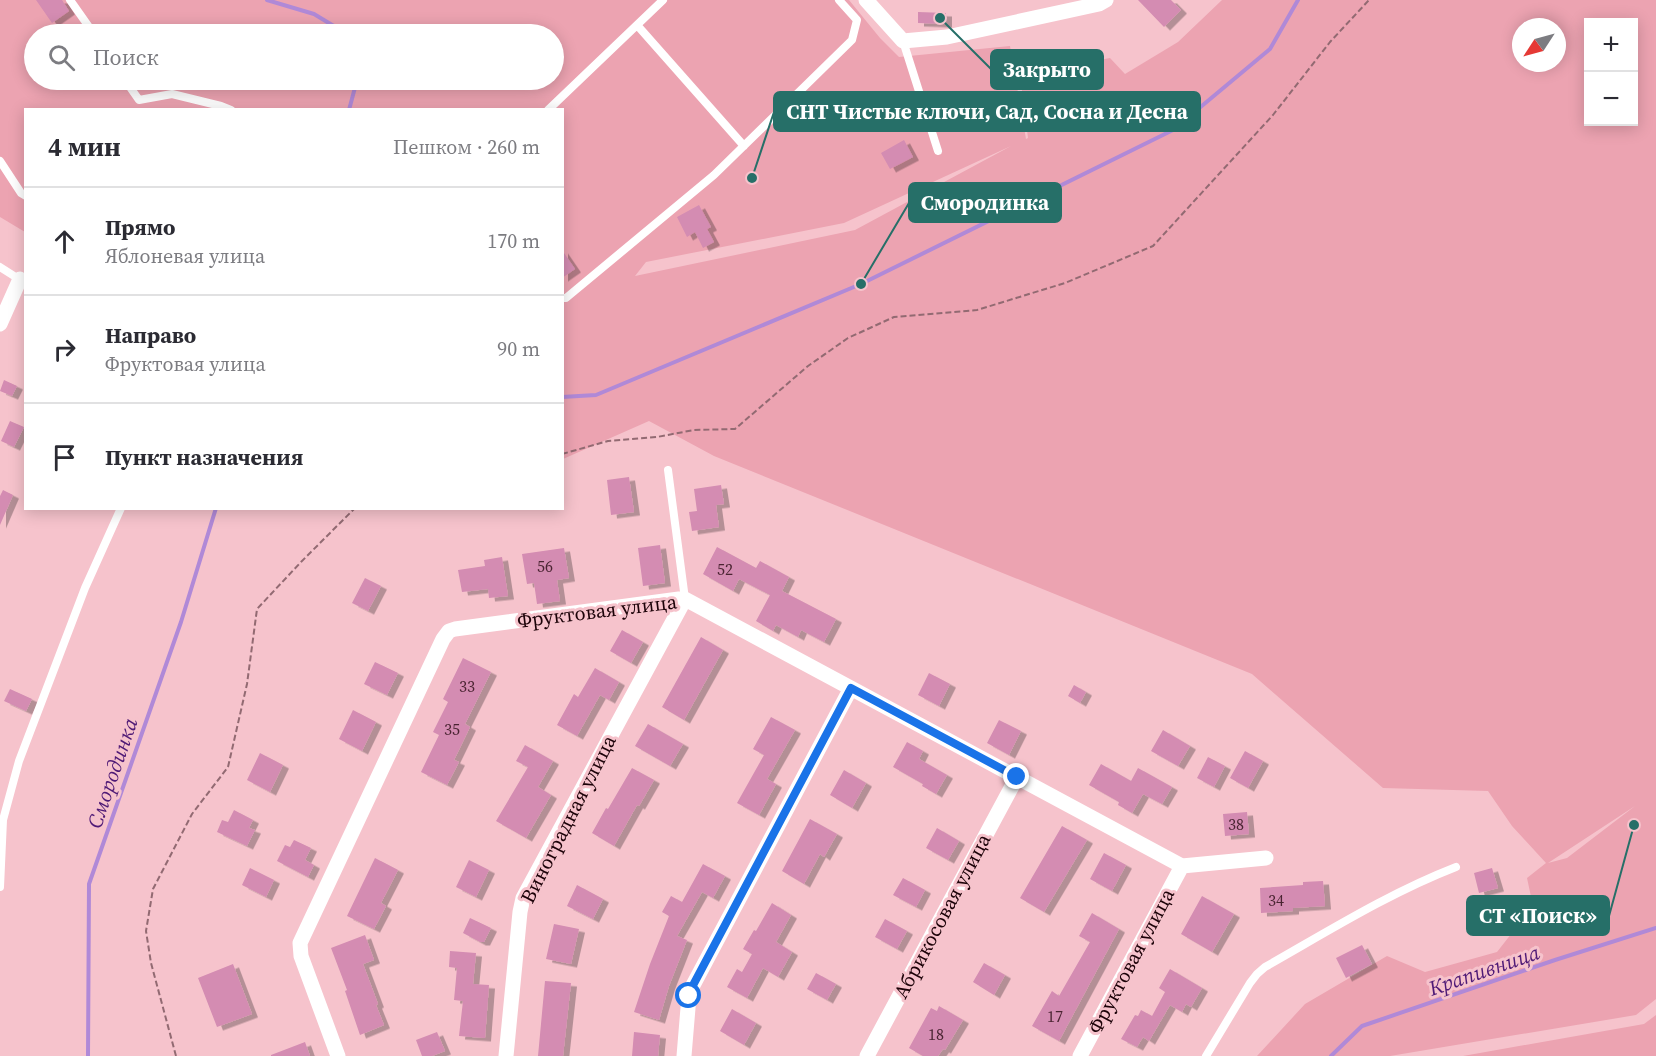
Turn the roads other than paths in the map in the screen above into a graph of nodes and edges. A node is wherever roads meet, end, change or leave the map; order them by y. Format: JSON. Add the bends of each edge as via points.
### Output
{"nodes":[{"id":1,"x":70,"y":0,"type":"edge"},
{"id":2,"x":663,"y":0,"type":"edge"},
{"id":3,"x":839,"y":0,"type":"edge"},
{"id":4,"x":869,"y":0,"type":"edge"},
{"id":5,"x":1106,"y":0,"type":"edge"},
{"id":6,"x":87,"y":24,"type":"edge"},
{"id":7,"x":637,"y":25,"type":"junction"},
{"id":8,"x":903,"y":41,"type":"junction"},
{"id":9,"x":132,"y":90,"type":"edge"},
{"id":10,"x":226,"y":108,"type":"edge"},
{"id":11,"x":550,"y":108,"type":"edge"},
{"id":12,"x":744,"y":146,"type":"junction"},
{"id":13,"x":938,"y":152,"type":"dead end"},
{"id":14,"x":0,"y":161,"type":"edge"},
{"id":15,"x":24,"y":195,"type":"edge"},
{"id":16,"x":0,"y":267,"type":"edge"},
{"id":17,"x":23,"y":281,"type":"edge"},
{"id":18,"x":564,"y":298,"type":"edge"},
{"id":19,"x":0,"y":324,"type":"edge"},
{"id":20,"x":668,"y":470,"type":"dead end"},
{"id":21,"x":120,"y":510,"type":"edge"},
{"id":22,"x":685,"y":599,"type":"junction"},
{"id":23,"x":851,"y":688,"type":"junction"},
{"id":24,"x":1017,"y":777,"type":"junction"},
{"id":25,"x":1266,"y":858,"type":"dead end"},
{"id":26,"x":1182,"y":866,"type":"junction"},
{"id":27,"x":1456,"y":867,"type":"dead end"},
{"id":28,"x":0,"y":886,"type":"edge"},
{"id":29,"x":338,"y":1056,"type":"edge"},
{"id":30,"x":506,"y":1056,"type":"edge"},
{"id":31,"x":684,"y":1056,"type":"edge"},
{"id":32,"x":867,"y":1056,"type":"edge"},
{"id":33,"x":1080,"y":1056,"type":"edge"},
{"id":34,"x":1206,"y":1056,"type":"edge"}],
"edges":[{"from":1,"to":6,"type":"lane"},
{"from":2,"to":7,"type":"lane"},
{"from":3,"to":12,"type":"lane","via":[[857,20],[852,40]]},
{"from":4,"to":8,"type":"street"},
{"from":5,"to":8,"type":"street","via":[[947,37]]},
{"from":7,"to":11,"type":"lane"},
{"from":7,"to":12,"type":"lane"},
{"from":8,"to":13,"type":"lane"},
{"from":9,"to":10,"type":"lane","via":[[139,100],[172,94]]},
{"from":12,"to":18,"type":"lane"},
{"from":14,"to":15,"type":"lane"},
{"from":16,"to":17,"type":"lane"},
{"from":17,"to":19,"type":"street"},
{"from":20,"to":22,"type":"lane"},
{"from":21,"to":28,"type":"lane","via":[[85,588],[20,761],[3,820]]},
{"from":22,"to":23,"type":"street","name":"Фруктовая улица"},
{"from":22,"to":29,"type":"street","name":"Фруктовая улица","via":[[454,628],[445,634],[300,944]]},
{"from":22,"to":30,"type":"street","name":"Виноградная улица","via":[[523,898]]},
{"from":23,"to":24,"type":"street","name":"Фруктовая улица"},
{"from":23,"to":31,"type":"street","via":[[691,989]]},
{"from":24,"to":26,"type":"street","name":"Фруктовая улица"},
{"from":24,"to":32,"type":"street","name":"Абрикосовая улица"},
{"from":25,"to":26,"type":"street","name":"Фруктовая улица"},
{"from":26,"to":33,"type":"street","name":"Фруктовая улица"},
{"from":27,"to":34,"type":"lane","via":[[1422,880],[1257,974]]}]}
